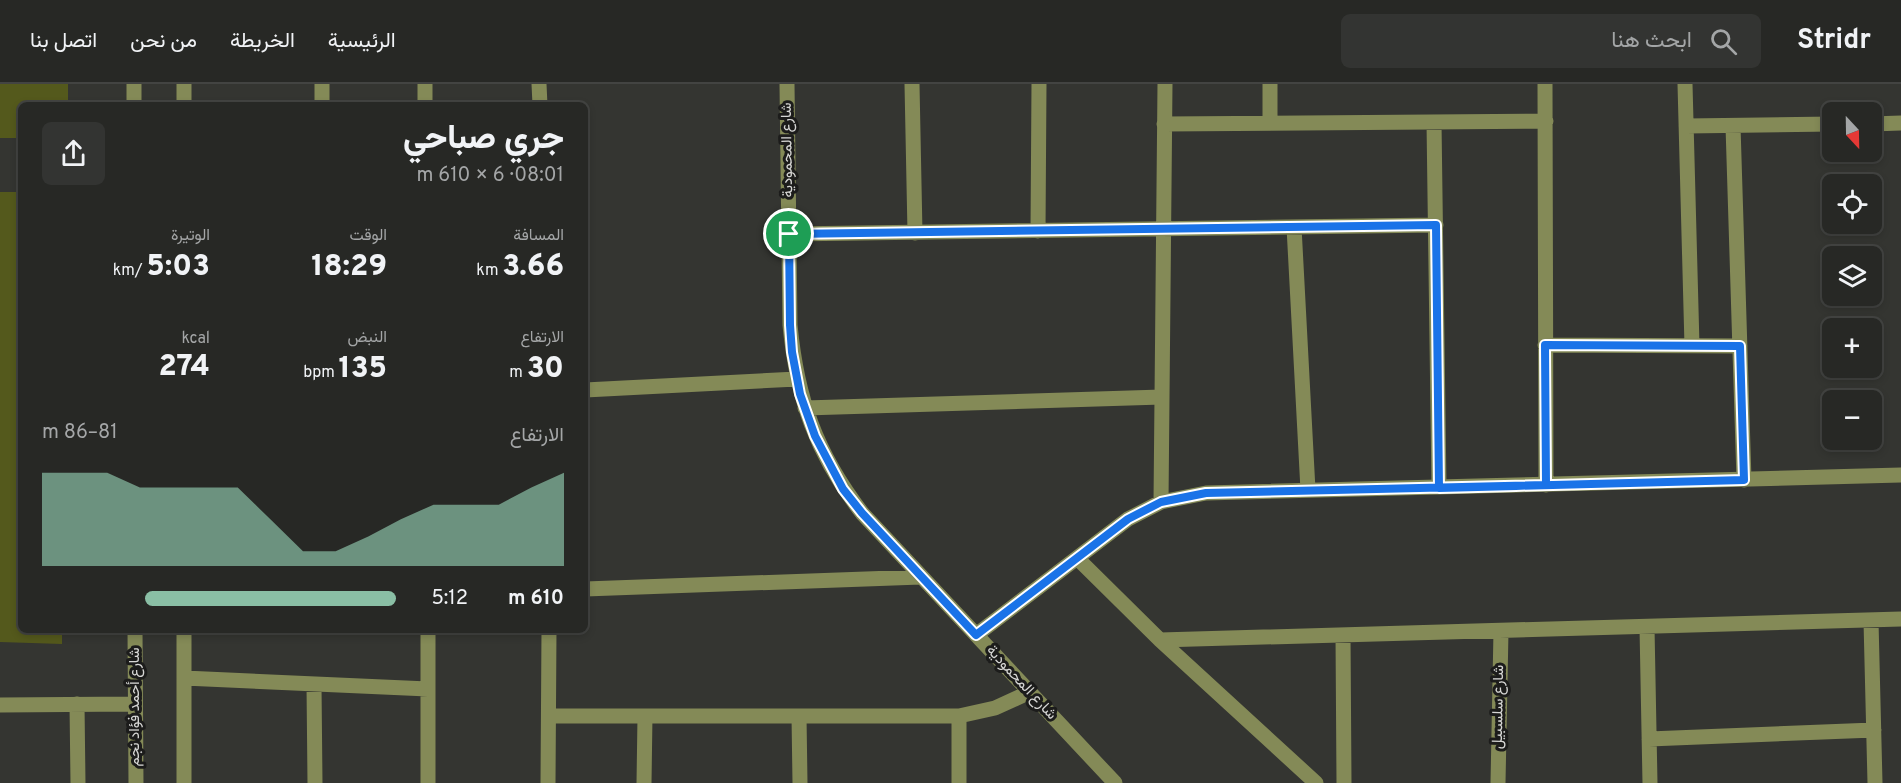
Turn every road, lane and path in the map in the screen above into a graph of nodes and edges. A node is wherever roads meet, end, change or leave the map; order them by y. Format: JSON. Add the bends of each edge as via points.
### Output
{"nodes":[{"id":1,"x":134,"y":84,"type":"edge"},
{"id":2,"x":184,"y":84,"type":"edge"},
{"id":3,"x":322,"y":84,"type":"edge"},
{"id":4,"x":425,"y":84,"type":"edge"},
{"id":5,"x":540,"y":84,"type":"edge"},
{"id":6,"x":787,"y":84,"type":"edge"},
{"id":7,"x":912,"y":84,"type":"edge"},
{"id":8,"x":1039,"y":84,"type":"edge"},
{"id":9,"x":1165,"y":84,"type":"edge"},
{"id":10,"x":1270,"y":84,"type":"edge"},
{"id":11,"x":1545,"y":84,"type":"edge"},
{"id":12,"x":1685,"y":84,"type":"edge"},
{"id":13,"x":134,"y":102,"type":"edge"},
{"id":14,"x":184,"y":102,"type":"edge"},
{"id":15,"x":322,"y":102,"type":"edge"},
{"id":16,"x":425,"y":102,"type":"edge"},
{"id":17,"x":540,"y":102,"type":"edge"},
{"id":18,"x":1434,"y":122,"type":"junction"},
{"id":19,"x":1546,"y":122,"type":"junction"},
{"id":20,"x":1270,"y":123,"type":"junction"},
{"id":21,"x":1901,"y":123,"type":"edge"},
{"id":22,"x":1164,"y":124,"type":"junction"},
{"id":23,"x":1822,"y":124,"type":"edge"},
{"id":24,"x":1882,"y":124,"type":"edge"},
{"id":25,"x":1686,"y":126,"type":"junction"},
{"id":26,"x":1733,"y":126,"type":"junction"},
{"id":27,"x":1436,"y":225,"type":"junction"},
{"id":28,"x":1294,"y":227,"type":"junction"},
{"id":29,"x":1163,"y":229,"type":"junction"},
{"id":30,"x":1038,"y":231,"type":"junction"},
{"id":31,"x":915,"y":233,"type":"junction"},
{"id":32,"x":789,"y":234,"type":"junction"},
{"id":33,"x":1545,"y":345,"type":"junction"},
{"id":34,"x":1692,"y":346,"type":"junction"},
{"id":35,"x":1740,"y":346,"type":"junction"},
{"id":36,"x":797,"y":379,"type":"junction"},
{"id":37,"x":588,"y":390,"type":"edge"},
{"id":38,"x":1162,"y":397,"type":"junction"},
{"id":39,"x":805,"y":408,"type":"junction"},
{"id":40,"x":1901,"y":475,"type":"edge"},
{"id":41,"x":1744,"y":480,"type":"junction"},
{"id":42,"x":1546,"y":485,"type":"junction"},
{"id":43,"x":1439,"y":488,"type":"junction"},
{"id":44,"x":1308,"y":490,"type":"junction"},
{"id":45,"x":1161,"y":502,"type":"junction"},
{"id":46,"x":1077,"y":558,"type":"junction"},
{"id":47,"x":921,"y":577,"type":"junction"},
{"id":48,"x":588,"y":589,"type":"edge"},
{"id":49,"x":1901,"y":619,"type":"edge"},
{"id":50,"x":1871,"y":621,"type":"junction"},
{"id":51,"x":1647,"y":627,"type":"junction"},
{"id":52,"x":1501,"y":631,"type":"junction"},
{"id":53,"x":135,"y":633,"type":"edge"},
{"id":54,"x":184,"y":633,"type":"edge"},
{"id":55,"x":428,"y":633,"type":"edge"},
{"id":56,"x":549,"y":633,"type":"edge"},
{"id":57,"x":976,"y":635,"type":"junction"},
{"id":58,"x":1343,"y":636,"type":"junction"},
{"id":59,"x":1160,"y":640,"type":"junction"},
{"id":60,"x":184,"y":678,"type":"junction"},
{"id":61,"x":314,"y":685,"type":"junction"},
{"id":62,"x":428,"y":689,"type":"junction"},
{"id":63,"x":1030,"y":692,"type":"junction"},
{"id":64,"x":77,"y":704,"type":"junction"},
{"id":65,"x":135,"y":704,"type":"junction"},
{"id":66,"x":0,"y":705,"type":"edge"},
{"id":67,"x":549,"y":716,"type":"junction"},
{"id":68,"x":645,"y":716,"type":"junction"},
{"id":69,"x":799,"y":716,"type":"junction"},
{"id":70,"x":959,"y":716,"type":"junction"},
{"id":71,"x":1874,"y":730,"type":"junction"},
{"id":72,"x":1649,"y":739,"type":"junction"},
{"id":73,"x":78,"y":783,"type":"edge"},
{"id":74,"x":136,"y":783,"type":"edge"},
{"id":75,"x":184,"y":783,"type":"edge"},
{"id":76,"x":315,"y":783,"type":"edge"},
{"id":77,"x":428,"y":783,"type":"edge"},
{"id":78,"x":548,"y":783,"type":"edge"},
{"id":79,"x":644,"y":783,"type":"edge"},
{"id":80,"x":800,"y":783,"type":"edge"},
{"id":81,"x":959,"y":783,"type":"edge"},
{"id":82,"x":1115,"y":783,"type":"edge"},
{"id":83,"x":1317,"y":783,"type":"edge"},
{"id":84,"x":1344,"y":783,"type":"edge"},
{"id":85,"x":1497,"y":783,"type":"edge"},
{"id":86,"x":1650,"y":783,"type":"edge"},
{"id":87,"x":1875,"y":783,"type":"edge"}],
"edges":[{"from":1,"to":13,"type":"street"},
{"from":2,"to":14,"type":"street"},
{"from":3,"to":15,"type":"street"},
{"from":4,"to":16,"type":"street"},
{"from":5,"to":17,"type":"street"},
{"from":6,"to":32,"type":"street","name":"شارع المحمودية"},
{"from":7,"to":31,"type":"street"},
{"from":8,"to":30,"type":"street"},
{"from":9,"to":22,"type":"street"},
{"from":10,"to":20,"type":"street"},
{"from":11,"to":19,"type":"street"},
{"from":12,"to":25,"type":"street"},
{"from":18,"to":19,"type":"street"},
{"from":18,"to":20,"type":"street"},
{"from":18,"to":27,"type":"street"},
{"from":19,"to":33,"type":"street"},
{"from":20,"to":22,"type":"street"},
{"from":21,"to":24,"type":"street"},
{"from":22,"to":29,"type":"street"},
{"from":23,"to":26,"type":"street"},
{"from":25,"to":26,"type":"street"},
{"from":25,"to":34,"type":"street"},
{"from":26,"to":35,"type":"street"},
{"from":27,"to":28,"type":"street"},
{"from":27,"to":43,"type":"street"},
{"from":28,"to":29,"type":"street"},
{"from":28,"to":44,"type":"street"},
{"from":29,"to":30,"type":"street"},
{"from":29,"to":38,"type":"street"},
{"from":30,"to":31,"type":"street"},
{"from":31,"to":32,"type":"street"},
{"from":32,"to":36,"type":"street","name":"شارع المحمودية","via":[[790,325]]},
{"from":33,"to":34,"type":"street"},
{"from":33,"to":42,"type":"street"},
{"from":34,"to":35,"type":"street"},
{"from":35,"to":41,"type":"street"},
{"from":36,"to":37,"type":"street"},
{"from":36,"to":39,"type":"street","name":"شارع المحمودية"},
{"from":38,"to":39,"type":"street"},
{"from":38,"to":45,"type":"street"},
{"from":39,"to":47,"type":"street","name":"شارع المحمودية","via":[[843,489]]},
{"from":40,"to":41,"type":"street"},
{"from":41,"to":42,"type":"street"},
{"from":42,"to":43,"type":"street"},
{"from":43,"to":44,"type":"street"},
{"from":44,"to":45,"type":"street","via":[[1206,493]]},
{"from":45,"to":46,"type":"street","via":[[1128,519]]},
{"from":46,"to":57,"type":"street"},
{"from":46,"to":59,"type":"street"},
{"from":47,"to":48,"type":"street"},
{"from":47,"to":57,"type":"street","name":"شارع المحمودية"},
{"from":49,"to":50,"type":"street"},
{"from":50,"to":51,"type":"street"},
{"from":50,"to":71,"type":"street"},
{"from":51,"to":52,"type":"street"},
{"from":51,"to":72,"type":"street"},
{"from":52,"to":58,"type":"street"},
{"from":52,"to":85,"type":"street","name":"شارع سلسبيل"},
{"from":53,"to":65,"type":"street","name":"شارع أحمد فؤاد نجم"},
{"from":54,"to":60,"type":"street"},
{"from":55,"to":62,"type":"street"},
{"from":56,"to":67,"type":"street"},
{"from":57,"to":63,"type":"street","name":"شارع المحمودية"},
{"from":58,"to":59,"type":"street"},
{"from":58,"to":84,"type":"street"},
{"from":59,"to":83,"type":"street"},
{"from":60,"to":61,"type":"street"},
{"from":60,"to":75,"type":"street"},
{"from":61,"to":62,"type":"street"},
{"from":61,"to":76,"type":"street"},
{"from":62,"to":77,"type":"street"},
{"from":63,"to":70,"type":"street","via":[[995,708]]},
{"from":63,"to":82,"type":"street","name":"شارع المحمودية"},
{"from":64,"to":65,"type":"street"},
{"from":64,"to":66,"type":"street"},
{"from":64,"to":73,"type":"street"},
{"from":65,"to":74,"type":"street","name":"شارع أحمد فؤاد نجم"},
{"from":67,"to":68,"type":"street"},
{"from":67,"to":78,"type":"street"},
{"from":68,"to":69,"type":"street"},
{"from":68,"to":79,"type":"street"},
{"from":69,"to":70,"type":"street"},
{"from":69,"to":80,"type":"street"},
{"from":70,"to":81,"type":"street"},
{"from":71,"to":72,"type":"street"},
{"from":71,"to":87,"type":"street"},
{"from":72,"to":86,"type":"street"}]}
